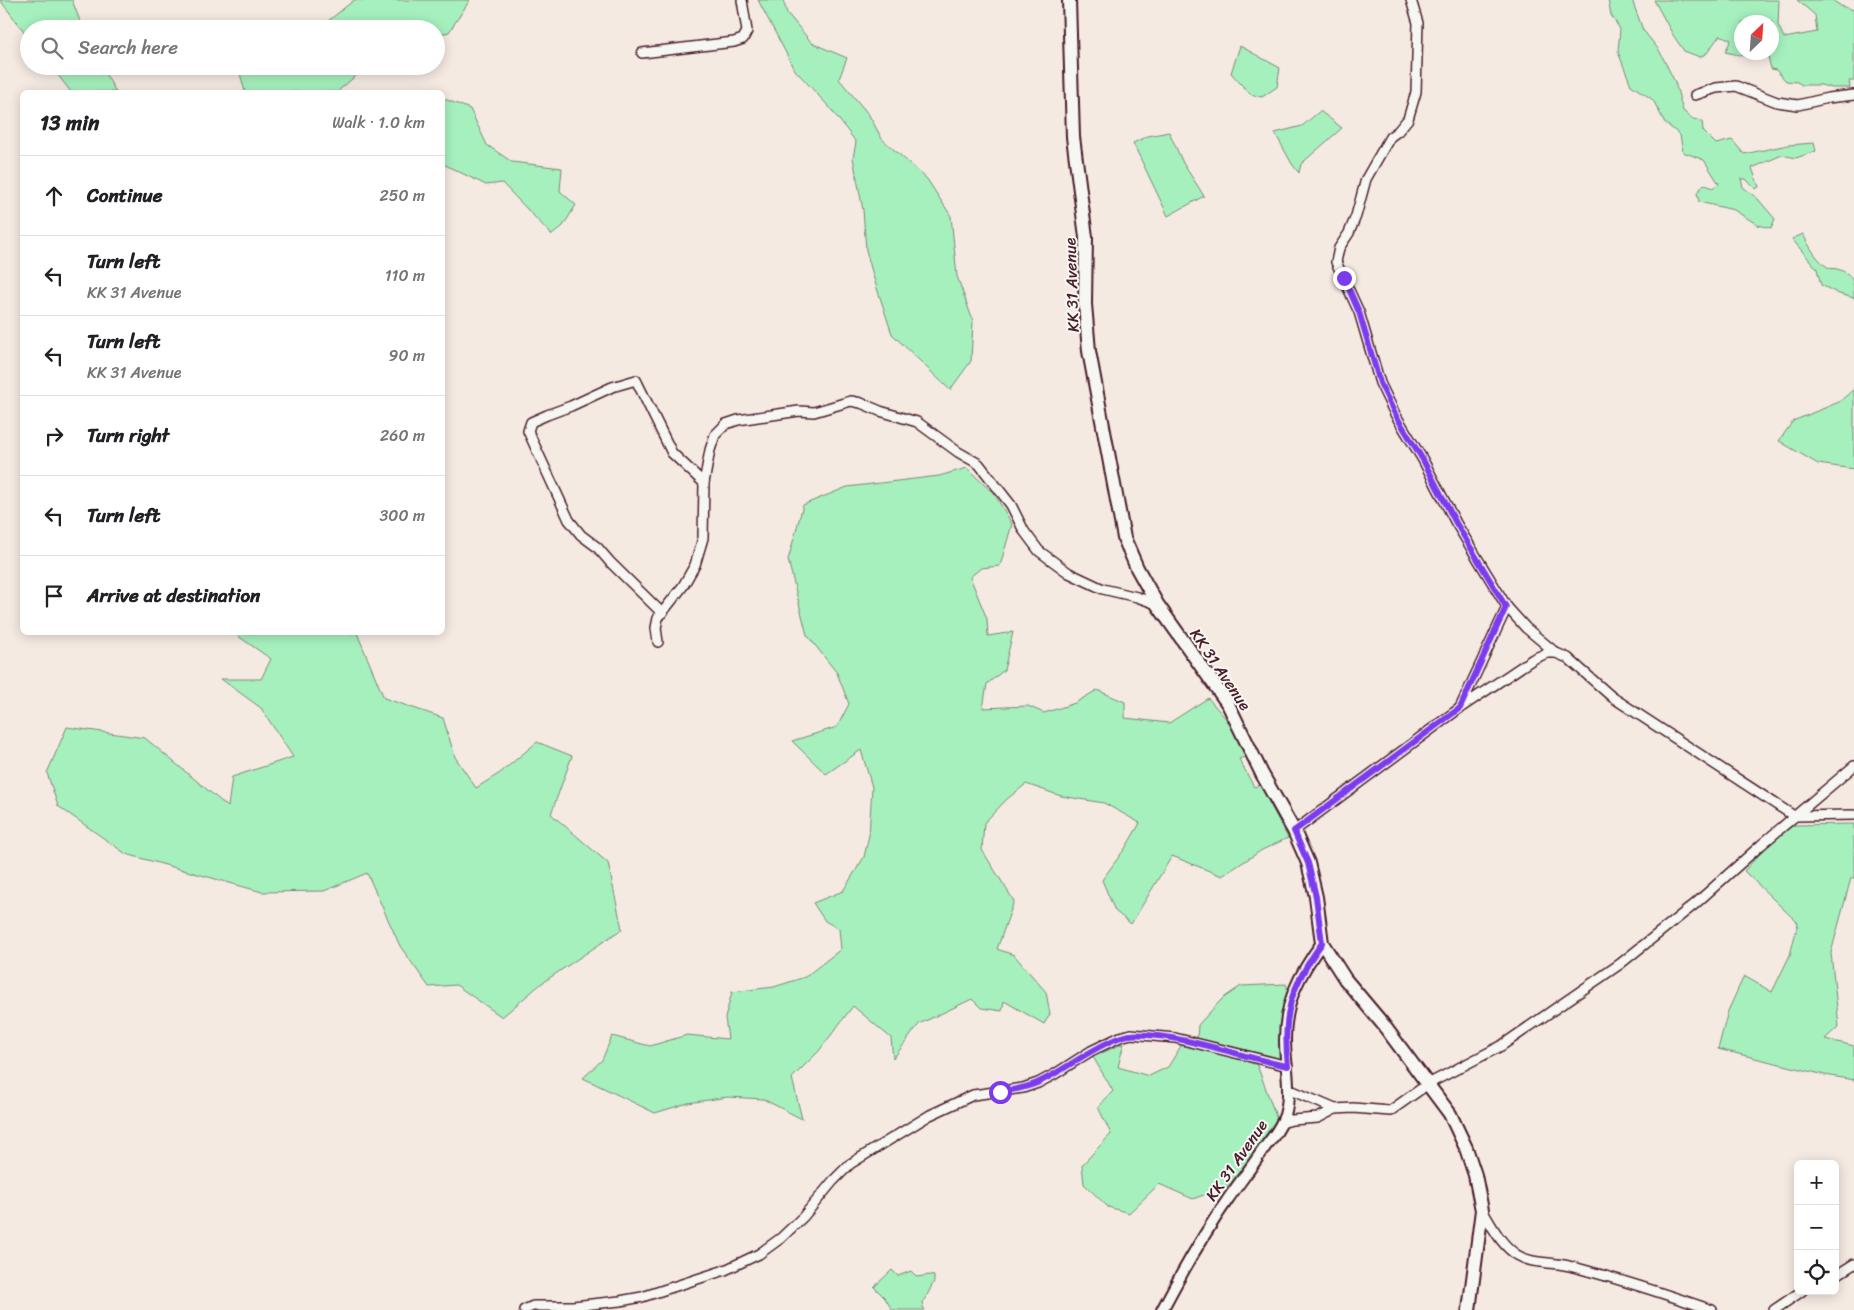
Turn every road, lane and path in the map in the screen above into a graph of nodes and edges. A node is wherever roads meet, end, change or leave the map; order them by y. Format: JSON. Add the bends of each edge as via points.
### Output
{"nodes":[{"id":1,"x":742,"y":0,"type":"edge"},
{"id":2,"x":1069,"y":0,"type":"edge"},
{"id":3,"x":1411,"y":0,"type":"edge"},
{"id":4,"x":642,"y":53,"type":"dead end"},
{"id":5,"x":1695,"y":95,"type":"dead end"},
{"id":6,"x":1854,"y":95,"type":"edge"},
{"id":7,"x":704,"y":483,"type":"junction"},
{"id":8,"x":1157,"y":604,"type":"junction"},
{"id":9,"x":1506,"y":607,"type":"junction"},
{"id":10,"x":661,"y":612,"type":"junction"},
{"id":11,"x":658,"y":642,"type":"dead end"},
{"id":12,"x":1556,"y":653,"type":"junction"},
{"id":13,"x":1460,"y":708,"type":"junction"},
{"id":14,"x":1854,"y":766,"type":"edge"},
{"id":15,"x":1854,"y":815,"type":"edge"},
{"id":16,"x":1794,"y":816,"type":"junction"},
{"id":17,"x":1294,"y":831,"type":"junction"},
{"id":18,"x":1322,"y":943,"type":"junction"},
{"id":19,"x":1288,"y":1066,"type":"junction"},
{"id":20,"x":1428,"y":1084,"type":"junction"},
{"id":21,"x":1288,"y":1088,"type":"junction"},
{"id":22,"x":1335,"y":1109,"type":"junction"},
{"id":23,"x":1281,"y":1123,"type":"junction"},
{"id":24,"x":1482,"y":1210,"type":"junction"},
{"id":25,"x":1854,"y":1264,"type":"edge"},
{"id":26,"x":1839,"y":1273,"type":"edge"},
{"id":27,"x":1796,"y":1295,"type":"edge"},
{"id":28,"x":524,"y":1310,"type":"edge"},
{"id":29,"x":1162,"y":1310,"type":"edge"},
{"id":30,"x":1469,"y":1310,"type":"edge"},
{"id":31,"x":1712,"y":1310,"type":"edge"},
{"id":32,"x":1774,"y":1310,"type":"edge"}],
"edges":[{"from":1,"to":4,"type":"street","via":[[747,31],[743,39]]},
{"from":2,"to":8,"type":"main road","name":"KK 31 Avenue","via":[[1073,137],[1086,237],[1085,304],[1089,351],[1124,538]]},
{"from":3,"to":9,"type":"street","via":[[1418,23],[1416,92],[1408,119],[1390,137],[1366,179],[1356,216],[1339,248],[1336,262],[1359,312],[1380,383],[1395,414]]},
{"from":5,"to":6,"type":"street","via":[[1736,86],[1777,102],[1798,105]]},
{"from":7,"to":8,"type":"street","via":[[715,435],[726,424],[799,411],[814,412],[851,402],[861,403],[917,422],[979,464],[1011,505],[1039,551],[1069,573],[1103,589]]},
{"from":7,"to":10,"type":"street","via":[[703,538],[695,565],[683,586]]},
{"from":7,"to":10,"type":"street","via":[[672,453],[636,380],[531,422],[528,431],[569,520]]},
{"from":8,"to":17,"type":"main road","name":"KK 31 Avenue","via":[[1228,704]]},
{"from":9,"to":12,"type":"street"},
{"from":9,"to":13,"type":"street"},
{"from":10,"to":11,"type":"street","via":[[656,628]]},
{"from":12,"to":13,"type":"street","via":[[1533,658]]},
{"from":12,"to":16,"type":"street","via":[[1568,658],[1612,696]]},
{"from":13,"to":17,"type":"street"},
{"from":14,"to":16,"type":"street"},
{"from":15,"to":16,"type":"street"},
{"from":16,"to":20,"type":"street","via":[[1695,904],[1620,964],[1501,1046]]},
{"from":17,"to":18,"type":"main road","name":"KK 31 Avenue","via":[[1308,863]]},
{"from":18,"to":19,"type":"street","name":"KK 31 Avenue","via":[[1293,991],[1285,1040]]},
{"from":18,"to":20,"type":"main road","via":[[1345,979]]},
{"from":19,"to":21,"type":"street","name":"KK 31 Avenue"},
{"from":19,"to":28,"type":"street","via":[[1175,1038],[1139,1034],[1120,1037],[1038,1083],[973,1095],[930,1115],[850,1164],[804,1217],[781,1238],[759,1254],[725,1270],[627,1300],[574,1306],[533,1306]]},
{"from":20,"to":22,"type":"street","via":[[1390,1111]]},
{"from":20,"to":24,"type":"main road","via":[[1450,1114],[1466,1148]]},
{"from":21,"to":22,"type":"street"},
{"from":21,"to":23,"type":"street","name":"KK 31 Avenue","via":[[1288,1101]]},
{"from":22,"to":23,"type":"street","via":[[1318,1118]]},
{"from":23,"to":29,"type":"street","name":"KK 31 Avenue","via":[[1196,1246]]},
{"from":24,"to":30,"type":"main road"},
{"from":24,"to":31,"type":"street","via":[[1506,1246],[1525,1259],[1566,1265]]},
{"from":25,"to":26,"type":"street"},
{"from":27,"to":32,"type":"street"}]}
